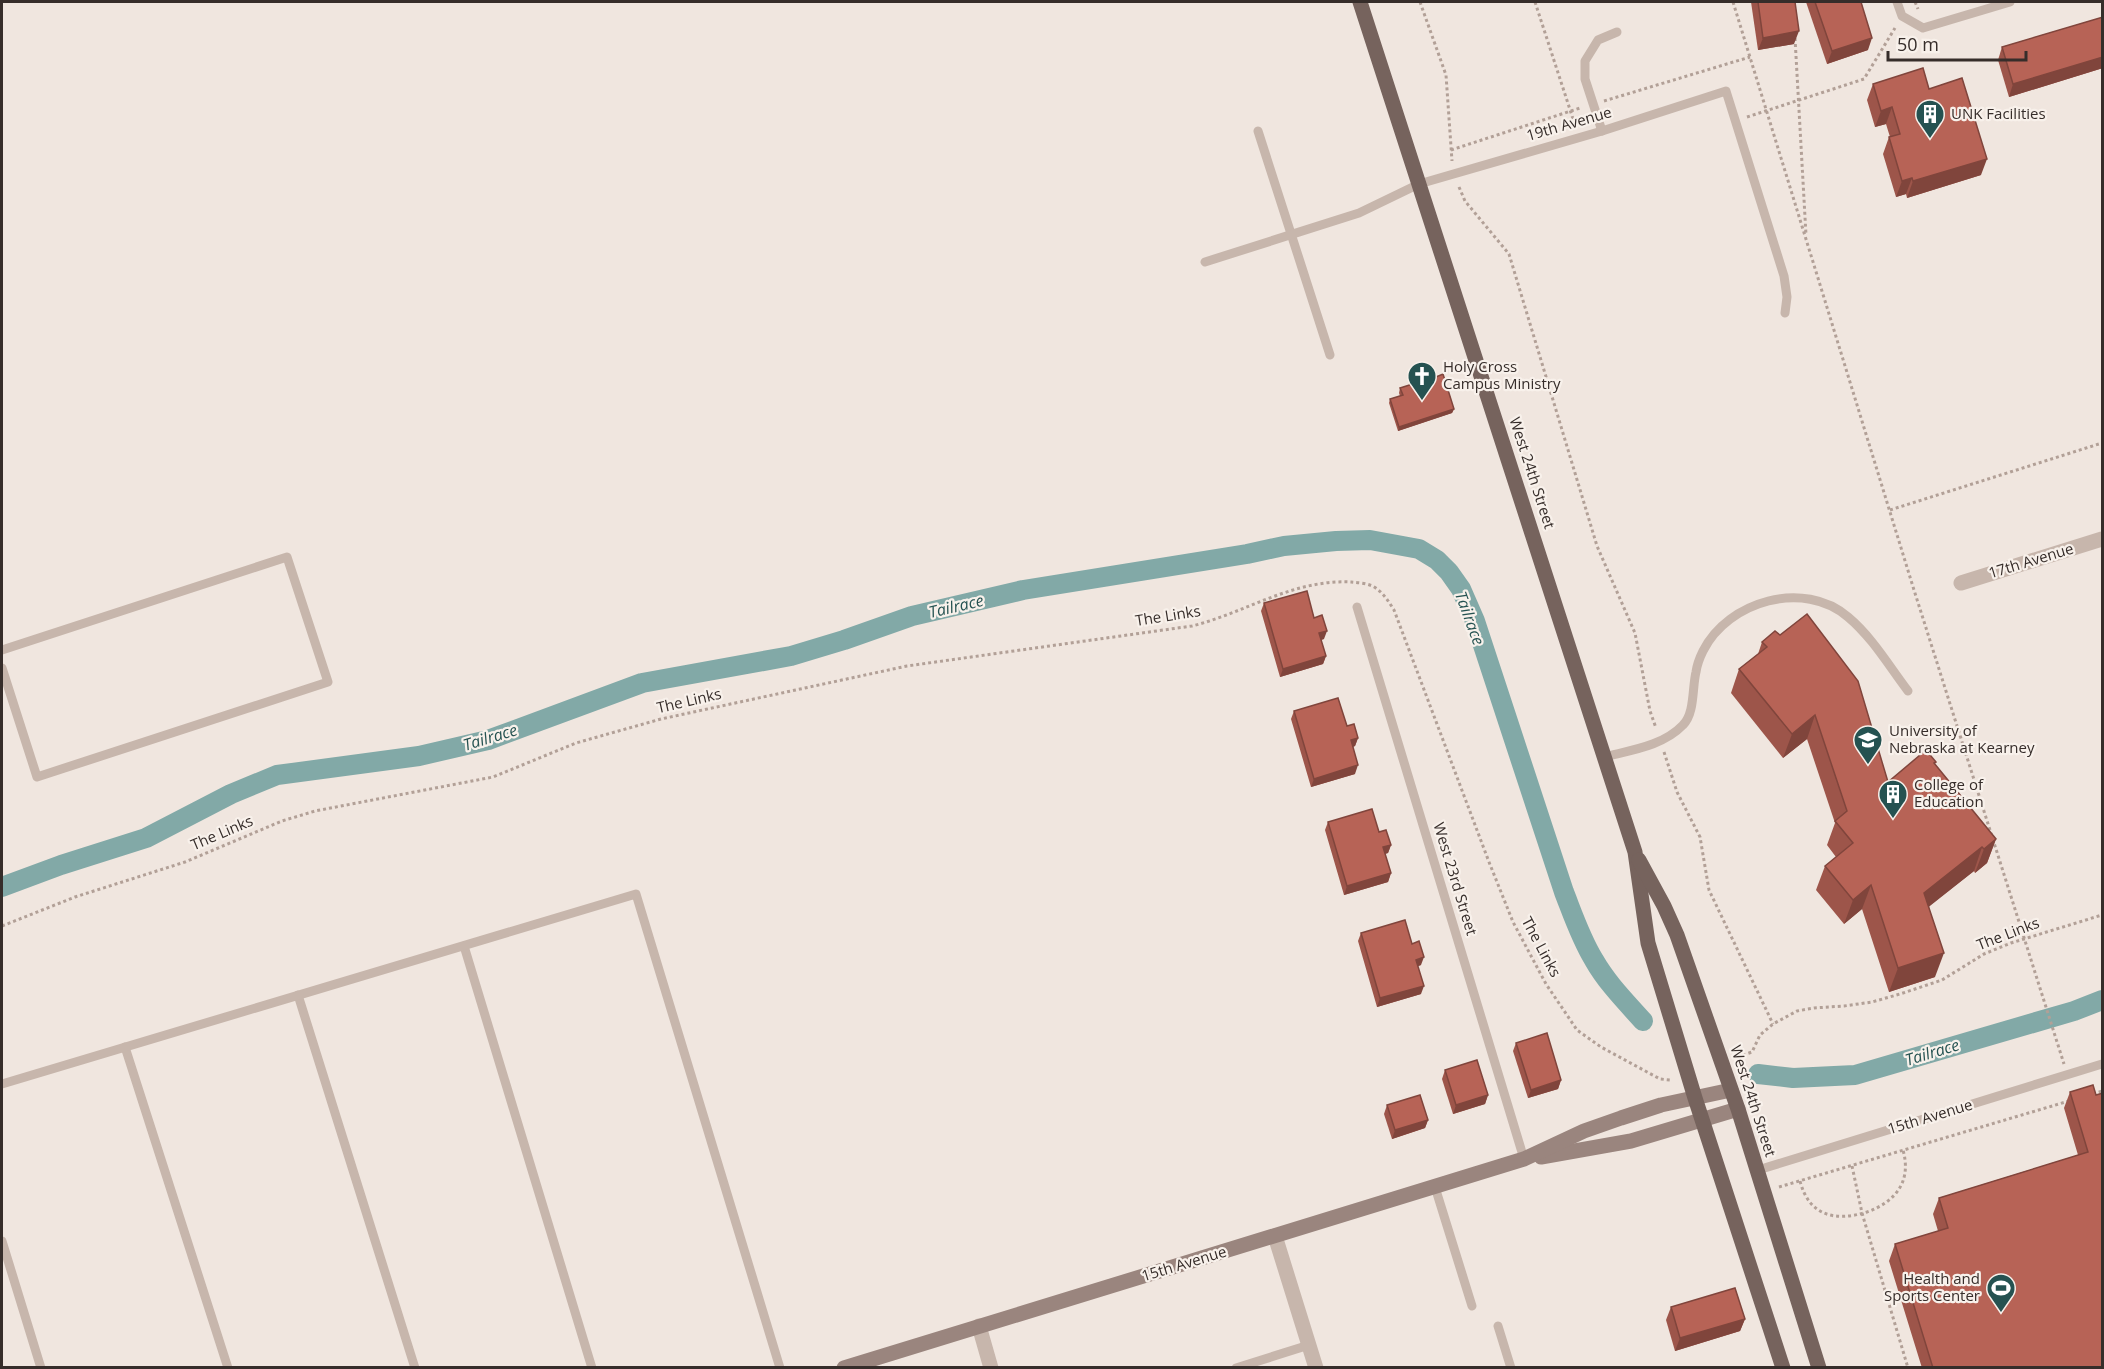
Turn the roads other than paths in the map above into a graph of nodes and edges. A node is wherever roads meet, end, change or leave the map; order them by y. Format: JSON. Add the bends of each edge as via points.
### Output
{"nodes":[{"id":1,"x":1360,"y":2,"type":"edge"},
{"id":2,"x":1897,"y":2,"type":"edge"},
{"id":3,"x":2010,"y":2,"type":"edge"},
{"id":4,"x":1617,"y":32,"type":"dead end"},
{"id":5,"x":1258,"y":131,"type":"dead end"},
{"id":6,"x":1602,"y":131,"type":"junction"},
{"id":7,"x":1419,"y":184,"type":"junction"},
{"id":8,"x":1292,"y":235,"type":"junction"},
{"id":9,"x":1205,"y":262,"type":"dead end"},
{"id":10,"x":1785,"y":313,"type":"dead end"},
{"id":11,"x":1330,"y":355,"type":"dead end"},
{"id":12,"x":2103,"y":539,"type":"edge"},
{"id":13,"x":1960,"y":583,"type":"dead end"},
{"id":14,"x":1357,"y":607,"type":"dead end"},
{"id":15,"x":2,"y":650,"type":"edge"},
{"id":16,"x":2,"y":668,"type":"edge"},
{"id":17,"x":1908,"y":691,"type":"dead end"},
{"id":18,"x":1604,"y":757,"type":"junction"},
{"id":19,"x":1635,"y":852,"type":"junction"},
{"id":20,"x":464,"y":946,"type":"junction"},
{"id":21,"x":298,"y":995,"type":"junction"},
{"id":22,"x":125,"y":1047,"type":"junction"},
{"id":23,"x":2103,"y":1064,"type":"edge"},
{"id":24,"x":2,"y":1084,"type":"edge"},
{"id":25,"x":1731,"y":1090,"type":"junction"},
{"id":26,"x":1695,"y":1098,"type":"junction"},
{"id":27,"x":1738,"y":1109,"type":"junction"},
{"id":28,"x":1702,"y":1119,"type":"junction"},
{"id":29,"x":1524,"y":1159,"type":"junction"},
{"id":30,"x":1758,"y":1170,"type":"junction"},
{"id":31,"x":1435,"y":1187,"type":"junction"},
{"id":32,"x":1275,"y":1236,"type":"junction"},
{"id":33,"x":2,"y":1241,"type":"edge"},
{"id":34,"x":1472,"y":1306,"type":"dead end"},
{"id":35,"x":979,"y":1326,"type":"junction"},
{"id":36,"x":1498,"y":1326,"type":"dead end"},
{"id":37,"x":1309,"y":1345,"type":"junction"},
{"id":38,"x":41,"y":1368,"type":"edge"},
{"id":39,"x":228,"y":1368,"type":"edge"},
{"id":40,"x":415,"y":1368,"type":"edge"},
{"id":41,"x":592,"y":1368,"type":"edge"},
{"id":42,"x":780,"y":1368,"type":"edge"},
{"id":43,"x":844,"y":1368,"type":"edge"},
{"id":44,"x":991,"y":1368,"type":"edge"},
{"id":45,"x":1236,"y":1368,"type":"edge"},
{"id":46,"x":1316,"y":1368,"type":"edge"},
{"id":47,"x":1511,"y":1368,"type":"edge"},
{"id":48,"x":1783,"y":1368,"type":"edge"},
{"id":49,"x":1819,"y":1368,"type":"edge"}],
"edges":[{"from":1,"to":7,"type":"main road","name":"West 24th Street"},
{"from":2,"to":3,"type":"lane","via":[[1902,16],[1923,28]]},
{"from":4,"to":6,"type":"lane","via":[[1598,40],[1585,61],[1585,79]]},
{"from":5,"to":8,"type":"lane"},
{"from":6,"to":7,"type":"lane","name":"19th Avenue"},
{"from":6,"to":10,"type":"lane","name":"19th Avenue","via":[[1726,91],[1785,276]]},
{"from":7,"to":8,"type":"lane","name":"19th Avenue","via":[[1359,213]]},
{"from":7,"to":18,"type":"main road","name":"West 24th Street"},
{"from":8,"to":9,"type":"lane","name":"19th Avenue"},
{"from":8,"to":11,"type":"lane"},
{"from":12,"to":13,"type":"street","name":"17th Avenue"},
{"from":14,"to":29,"type":"lane","name":"West 23rd Street"},
{"from":15,"to":16,"type":"lane","via":[[287,557],[328,682],[37,777]]},
{"from":17,"to":18,"type":"lane","via":[[1846,615],[1813,600],[1775,599],[1755,604],[1718,630],[1704,650],[1696,672],[1685,724],[1661,741]]},
{"from":18,"to":19,"type":"main road","name":"West 24th Street"},
{"from":19,"to":25,"type":"main road","name":"West 24th Street","via":[[1677,935]]},
{"from":19,"to":26,"type":"main road","name":"West 24th Street","via":[[1648,943]]},
{"from":20,"to":21,"type":"lane"},
{"from":20,"to":41,"type":"lane"},
{"from":20,"to":42,"type":"lane","via":[[636,894]]},
{"from":21,"to":22,"type":"lane"},
{"from":21,"to":40,"type":"lane"},
{"from":22,"to":24,"type":"lane"},
{"from":22,"to":39,"type":"lane"},
{"from":23,"to":30,"type":"lane","name":"15th Avenue"},
{"from":25,"to":26,"type":"street","name":"15th Avenue"},
{"from":25,"to":27,"type":"main road","name":"West 24th Street"},
{"from":26,"to":28,"type":"main road","name":"West 24th Street"},
{"from":26,"to":29,"type":"street","name":"15th Avenue","via":[[1584,1131]]},
{"from":27,"to":28,"type":"street","name":"15th Avenue"},
{"from":27,"to":30,"type":"main road","name":"West 24th Street"},
{"from":28,"to":29,"type":"street","name":"15th Avenue","via":[[1631,1141]]},
{"from":28,"to":48,"type":"main road","name":"West 24th Street"},
{"from":29,"to":31,"type":"street","name":"15th Avenue"},
{"from":30,"to":49,"type":"main road","name":"West 24th Street"},
{"from":31,"to":32,"type":"street","name":"15th Avenue"},
{"from":31,"to":34,"type":"lane"},
{"from":32,"to":35,"type":"street","name":"15th Avenue"},
{"from":32,"to":37,"type":"street"},
{"from":33,"to":38,"type":"lane"},
{"from":35,"to":43,"type":"street","name":"15th Avenue"},
{"from":35,"to":44,"type":"street"},
{"from":36,"to":47,"type":"lane"},
{"from":37,"to":45,"type":"lane"},
{"from":37,"to":46,"type":"street"}]}
